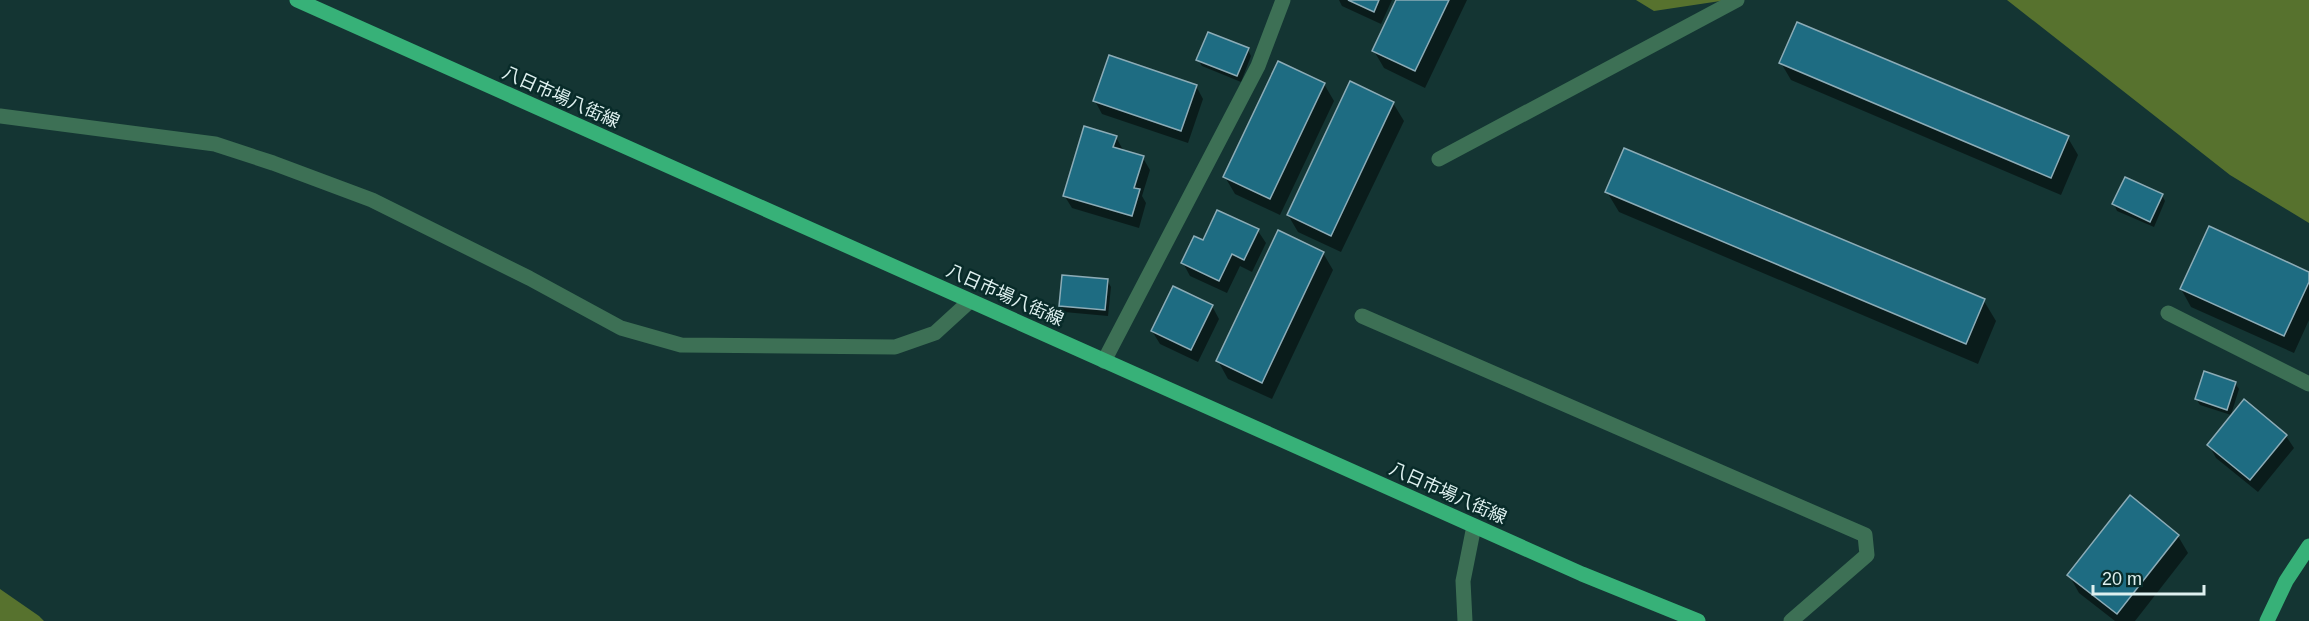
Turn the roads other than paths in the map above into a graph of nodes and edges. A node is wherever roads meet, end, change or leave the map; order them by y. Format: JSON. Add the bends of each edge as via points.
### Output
{"nodes":[{"id":1,"x":297,"y":0,"type":"edge"},
{"id":2,"x":1283,"y":0,"type":"edge"},
{"id":3,"x":1737,"y":0,"type":"edge"},
{"id":4,"x":0,"y":116,"type":"edge"},
{"id":5,"x":1439,"y":159,"type":"dead end"},
{"id":6,"x":970,"y":301,"type":"junction"},
{"id":7,"x":2168,"y":313,"type":"dead end"},
{"id":8,"x":1362,"y":316,"type":"dead end"},
{"id":9,"x":1104,"y":361,"type":"junction"},
{"id":10,"x":2309,"y":384,"type":"edge"},
{"id":11,"x":1474,"y":526,"type":"junction"},
{"id":12,"x":2309,"y":546,"type":"edge"},
{"id":13,"x":1465,"y":621,"type":"edge"},
{"id":14,"x":1698,"y":621,"type":"edge"},
{"id":15,"x":1791,"y":621,"type":"edge"},
{"id":16,"x":2266,"y":621,"type":"edge"}],
"edges":[{"from":1,"to":6,"type":"main road","name":"八日市場八街線"},
{"from":2,"to":9,"type":"street","via":[[1258,66]]},
{"from":3,"to":5,"type":"street"},
{"from":4,"to":6,"type":"street","via":[[215,144],[273,163],[372,200],[621,328],[681,345],[895,347],[935,333]]},
{"from":6,"to":9,"type":"main road","name":"八日市場八街線"},
{"from":7,"to":10,"type":"street"},
{"from":8,"to":15,"type":"street","via":[[1865,535],[1867,555]]},
{"from":9,"to":11,"type":"main road","name":"八日市場八街線"},
{"from":11,"to":13,"type":"street","via":[[1463,581]]},
{"from":11,"to":14,"type":"main road","name":"八日市場八街線"},
{"from":12,"to":16,"type":"main road"}]}
